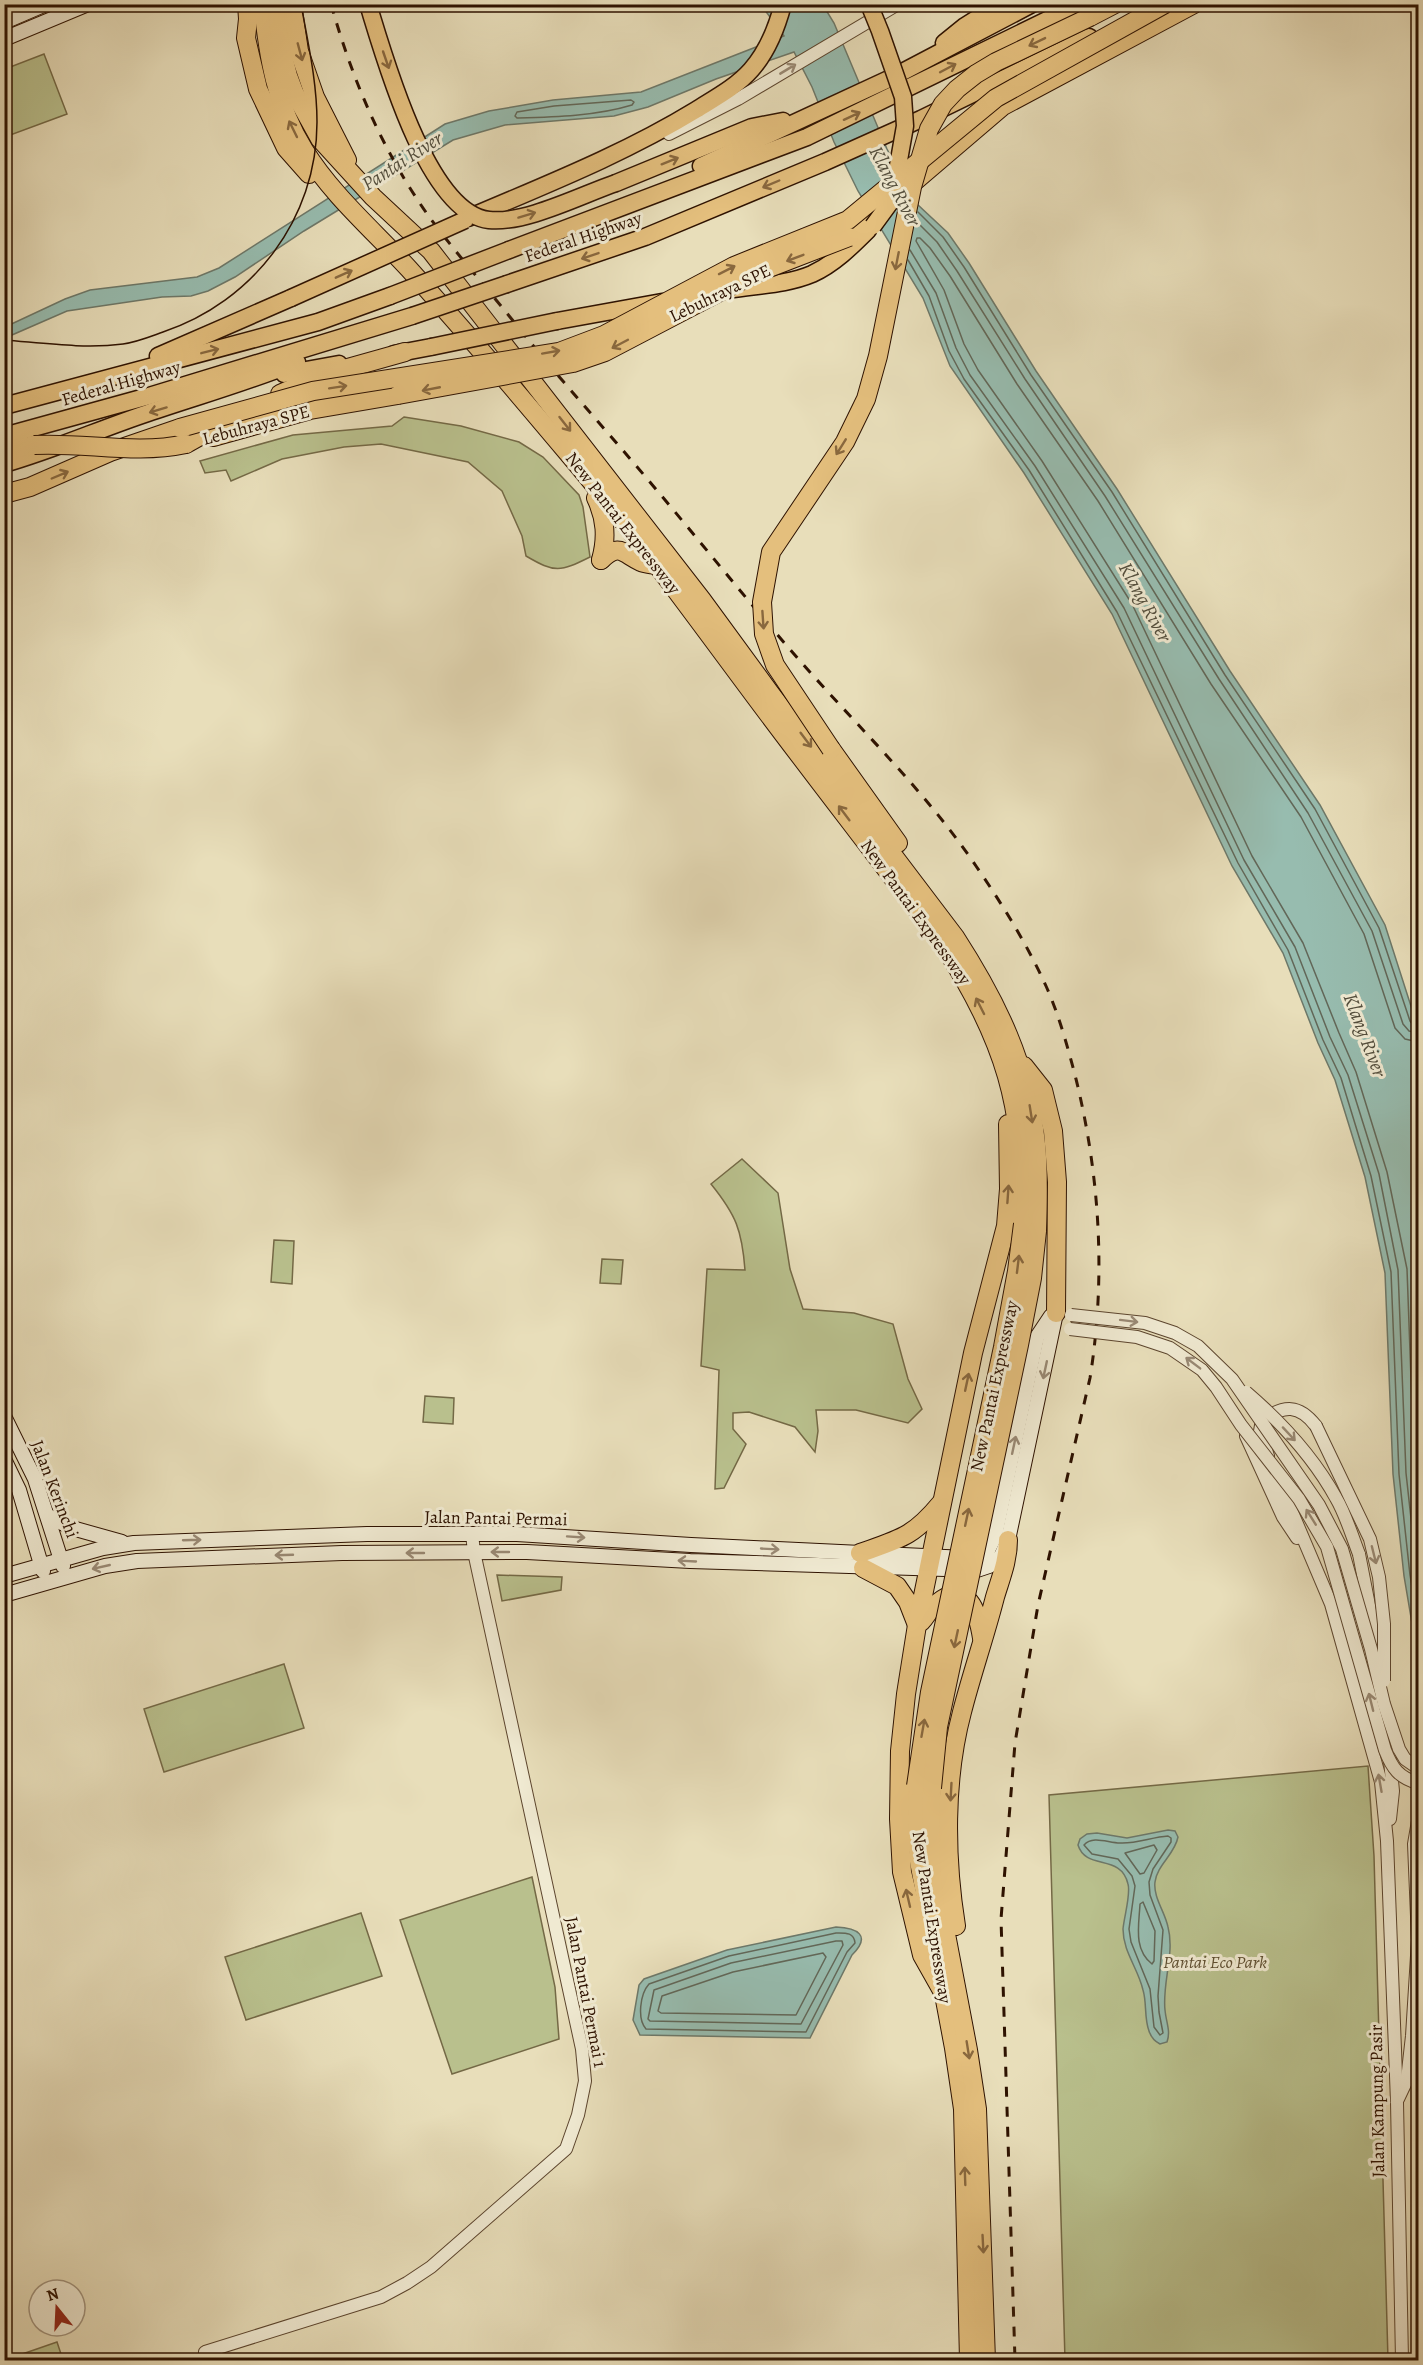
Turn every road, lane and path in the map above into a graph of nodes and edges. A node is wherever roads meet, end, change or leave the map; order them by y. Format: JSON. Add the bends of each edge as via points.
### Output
{"nodes":[{"id":1,"x":46,"y":4,"type":"edge"},
{"id":2,"x":88,"y":4,"type":"edge"},
{"id":3,"x":247,"y":4,"type":"edge"},
{"id":4,"x":263,"y":4,"type":"edge"},
{"id":5,"x":276,"y":4,"type":"edge"},
{"id":6,"x":292,"y":4,"type":"edge"},
{"id":7,"x":368,"y":4,"type":"edge"},
{"id":8,"x":783,"y":4,"type":"edge"},
{"id":9,"x":869,"y":4,"type":"edge"},
{"id":10,"x":898,"y":4,"type":"edge"},
{"id":11,"x":1000,"y":4,"type":"edge"},
{"id":12,"x":1032,"y":4,"type":"edge"},
{"id":13,"x":1115,"y":4,"type":"edge"},
{"id":14,"x":1147,"y":4,"type":"edge"},
{"id":15,"x":1166,"y":4,"type":"edge"},
{"id":16,"x":1186,"y":4,"type":"edge"},
{"id":17,"x":1194,"y":4,"type":"edge"},
{"id":18,"x":1085,"y":10,"type":"edge"},
{"id":19,"x":4,"y":22,"type":"edge"},
{"id":20,"x":4,"y":39,"type":"edge"},
{"id":21,"x":913,"y":67,"type":"junction"},
{"id":22,"x":998,"y":82,"type":"junction"},
{"id":23,"x":733,"y":95,"type":"junction"},
{"id":24,"x":816,"y":114,"type":"junction"},
{"id":25,"x":348,"y":170,"type":"junction"},
{"id":26,"x":651,"y":195,"type":"junction"},
{"id":27,"x":347,"y":205,"type":"junction"},
{"id":28,"x":392,"y":323,"type":"junction"},
{"id":29,"x":405,"y":352,"type":"junction"},
{"id":30,"x":113,"y":375,"type":"junction"},
{"id":31,"x":254,"y":379,"type":"junction"},
{"id":32,"x":4,"y":406,"type":"edge"},
{"id":33,"x":4,"y":436,"type":"edge"},
{"id":34,"x":183,"y":436,"type":"junction"},
{"id":35,"x":4,"y":451,"type":"edge"},
{"id":36,"x":570,"y":456,"type":"junction"},
{"id":37,"x":4,"y":464,"type":"edge"},
{"id":38,"x":4,"y":494,"type":"edge"},
{"id":39,"x":657,"y":565,"type":"junction"},
{"id":40,"x":955,"y":937,"type":"junction"},
{"id":41,"x":1010,"y":1059,"type":"junction"},
{"id":42,"x":1060,"y":1318,"type":"junction"},
{"id":43,"x":1232,"y":1379,"type":"junction"},
{"id":44,"x":4,"y":1416,"type":"edge"},
{"id":45,"x":1241,"y":1425,"type":"junction"},
{"id":46,"x":4,"y":1459,"type":"edge"},
{"id":47,"x":943,"y":1501,"type":"junction"},
{"id":48,"x":48,"y":1516,"type":"junction"},
{"id":49,"x":472,"y":1534,"type":"junction"},
{"id":50,"x":1008,"y":1540,"type":"junction"},
{"id":51,"x":134,"y":1543,"type":"junction"},
{"id":52,"x":474,"y":1552,"type":"junction"},
{"id":53,"x":61,"y":1559,"type":"junction"},
{"id":54,"x":862,"y":1560,"type":"junction"},
{"id":55,"x":983,"y":1562,"type":"junction"},
{"id":56,"x":930,"y":1563,"type":"junction"},
{"id":57,"x":41,"y":1564,"type":"junction"},
{"id":58,"x":1318,"y":1572,"type":"junction"},
{"id":59,"x":4,"y":1576,"type":"edge"},
{"id":60,"x":65,"y":1576,"type":"junction"},
{"id":61,"x":46,"y":1582,"type":"junction"},
{"id":62,"x":997,"y":1592,"type":"junction"},
{"id":63,"x":4,"y":1595,"type":"edge"},
{"id":64,"x":917,"y":1625,"type":"junction"},
{"id":65,"x":983,"y":1642,"type":"junction"},
{"id":66,"x":1384,"y":1704,"type":"junction"},
{"id":67,"x":1416,"y":1766,"type":"edge"},
{"id":68,"x":1419,"y":1783,"type":"edge"},
{"id":69,"x":1419,"y":1821,"type":"edge"},
{"id":70,"x":1387,"y":1841,"type":"junction"},
{"id":71,"x":951,"y":1993,"type":"junction"},
{"id":72,"x":1397,"y":2102,"type":"junction"},
{"id":73,"x":207,"y":2356,"type":"edge"},
{"id":74,"x":969,"y":2361,"type":"edge"},
{"id":75,"x":986,"y":2361,"type":"edge"},
{"id":76,"x":1402,"y":2361,"type":"edge"}],
"edges":[{"from":1,"to":19,"type":"main road"},
{"from":2,"to":20,"type":"main road"},
{"from":3,"to":27,"type":"highway","via":[[246,38],[258,89],[286,148]]},
{"from":27,"to":4,"type":"highway","name":"New Pantai Expressway","one_way":true,"via":[[302,148],[282,106],[268,50]]},
{"from":5,"to":25,"type":"highway","name":"New Pantai Expressway","via":[[282,52],[294,92],[320,139]]},
{"from":6,"to":25,"type":"highway","one_way":true,"via":[[299,51]]},
{"from":7,"to":24,"type":"highway","one_way":true,"bridge":true,"via":[[423,153],[443,189],[467,211],[489,220],[524,217],[752,127]]},
{"from":8,"to":23,"type":"highway","via":[[777,27]]},
{"from":9,"to":29,"type":"highway","bridge":true,"via":[[903,97],[905,126],[892,200],[873,226],[830,264],[783,282]]},
{"from":23,"to":10,"type":"street","one_way":true},
{"from":11,"to":21,"type":"highway"},
{"from":12,"to":21,"type":"highway"},
{"from":13,"to":18,"type":"highway"},
{"from":14,"to":22,"type":"highway","name":"Federal Highway"},
{"from":34,"to":15,"type":"highway","name":"Lebuhraya SPE","one_way":true,"bridge":true,"via":[[314,391],[559,351],[604,335],[735,266],[848,220],[996,98]]},
{"from":16,"to":22,"type":"highway","via":[[1081,62],[1050,73]]},
{"from":17,"to":34,"type":"highway","name":"Lebuhraya SPE","one_way":true,"bridge":true,"via":[[1003,106],[849,237],[756,273],[604,352],[573,363]]},
{"from":26,"to":18,"type":"highway","name":"Federal Highway","one_way":true,"via":[[807,137],[971,56]]},
{"from":18,"to":40,"type":"highway","one_way":true,"bridge":true,"via":[[976,74],[944,104],[929,129],[912,187],[866,399],[845,442],[771,552],[762,602],[764,634],[775,665],[943,905]]},
{"from":21,"to":24,"type":"highway"},
{"from":22,"to":28,"type":"highway","name":"Federal Highway","one_way":true,"bridge":true,"via":[[825,162],[645,237]]},
{"from":30,"to":23,"type":"highway","one_way":true,"bridge":true,"via":[[595,164]]},
{"from":24,"to":26,"type":"highway","via":[[695,168]]},
{"from":25,"to":40,"type":"highway","name":"New Pantai Expressway","one_way":true,"via":[[432,251],[702,600]]},
{"from":30,"to":26,"type":"highway","name":"Federal Highway","one_way":true,"bridge":true,"via":[[318,322]]},
{"from":27,"to":36,"type":"highway","name":"New Pantai Expressway","via":[[415,276]]},
{"from":28,"to":31,"type":"highway"},
{"from":28,"to":33,"type":"highway","name":"Federal Highway"},
{"from":29,"to":31,"type":"highway"},
{"from":29,"to":34,"type":"highway","via":[[323,375]]},
{"from":30,"to":32,"type":"highway","name":"Federal Highway"},
{"from":31,"to":37,"type":"highway","one_way":true},
{"from":34,"to":35,"type":"highway","bridge":true,"via":[[160,450],[66,443]]},
{"from":38,"to":34,"type":"highway","one_way":true,"bridge":true,"via":[[40,484],[110,452]]},
{"from":36,"to":39,"type":"highway","name":"New Pantai Expressway"},
{"from":36,"to":39,"type":"highway","via":[[604,518],[601,560],[620,551],[640,562]]},
{"from":41,"to":39,"type":"highway","name":"New Pantai Expressway","one_way":true,"via":[[942,943]]},
{"from":40,"to":41,"type":"highway","name":"New Pantai Expressway","via":[[992,996]]},
{"from":41,"to":42,"type":"highway","via":[[1043,1090],[1053,1131]]},
{"from":47,"to":41,"type":"highway","one_way":true,"via":[[973,1353],[1006,1227]]},
{"from":41,"to":71,"type":"highway","name":"New Pantai Expressway","bridge":true,"via":[[1030,1104],[1036,1144],[1030,1228],[1032,1278],[924,1787]]},
{"from":42,"to":43,"type":"street","one_way":true,"bridge":true,"via":[[1145,1323],[1174,1333],[1198,1346]]},
{"from":45,"to":42,"type":"street","one_way":true,"bridge":true,"via":[[1202,1370],[1170,1348],[1137,1337],[1070,1329]]},
{"from":42,"to":50,"type":"main road","one_way":true},
{"from":55,"to":42,"type":"main road","one_way":true,"via":[[995,1536],[1037,1337],[1051,1316]]},
{"from":43,"to":66,"type":"street","bridge":true,"via":[[1319,1505],[1342,1549]]},
{"from":43,"to":70,"type":"street","one_way":true,"bridge":true,"via":[[1300,1446],[1337,1499],[1359,1554],[1380,1662],[1393,1791]]},
{"from":44,"to":48,"type":"main road","name":"Jalan Kerinchi","via":[[27,1460]]},
{"from":45,"to":58,"type":"street","bridge":true,"via":[[1283,1517]]},
{"from":68,"to":45,"type":"street","one_way":true,"bridge":true,"via":[[1399,1774],[1390,1764],[1327,1547],[1299,1499]]},
{"from":46,"to":57,"type":"main road","name":"Jalan Kerinchi","via":[[19,1490]]},
{"from":47,"to":54,"type":"highway","via":[[909,1535]]},
{"from":47,"to":56,"type":"highway"},
{"from":48,"to":51,"type":"main road","via":[[93,1535]]},
{"from":48,"to":53,"type":"main road","name":"Jalan Kerinchi"},
{"from":51,"to":49,"type":"main road","name":"Jalan Pantai Permai","one_way":true},
{"from":49,"to":52,"type":"street","name":"Jalan Pantai Permai 1"},
{"from":49,"to":54,"type":"main road","name":"Jalan Pantai Permai","one_way":true},
{"from":50,"to":55,"type":"main road","via":[[1001,1556]]},
{"from":50,"to":62,"type":"highway"},
{"from":51,"to":53,"type":"main road","name":"Jalan Pantai Permai"},
{"from":54,"to":52,"type":"main road","name":"Jalan Pantai Permai","one_way":true},
{"from":52,"to":60,"type":"main road","name":"Jalan Pantai Permai","one_way":true,"via":[[187,1558],[105,1566]]},
{"from":52,"to":73,"type":"street","name":"Jalan Pantai Permai 1","via":[[582,2049],[585,2081],[578,2115],[566,2149],[477,2228],[407,2283],[381,2297]]},
{"from":53,"to":57,"type":"main road","name":"Jalan Pantai Permai"},
{"from":53,"to":60,"type":"main road","name":"Jalan Kerinchi"},
{"from":54,"to":56,"type":"main road","name":"Jalan Pantai Permai"},
{"from":54,"to":64,"type":"highway","via":[[897,1586]]},
{"from":55,"to":56,"type":"main road","name":"Jalan Pantai Permai","via":[[977,1570]]},
{"from":55,"to":62,"type":"main road","via":[[993,1572]]},
{"from":56,"to":64,"type":"highway"},
{"from":57,"to":59,"type":"main road","name":"Jalan Pantai Permai"},
{"from":57,"to":61,"type":"main road","name":"Jalan Kerinchi"},
{"from":58,"to":66,"type":"street","one_way":true,"bridge":true,"via":[[1260,1431],[1262,1420],[1284,1410],[1304,1412],[1316,1426],[1370,1539],[1384,1624]]},
{"from":70,"to":58,"type":"street","one_way":true,"via":[[1381,1782],[1331,1604]]},
{"from":60,"to":61,"type":"main road","name":"Jalan Pantai Permai"},
{"from":61,"to":63,"type":"main road","name":"Jalan Pantai Permai"},
{"from":62,"to":65,"type":"highway"},
{"from":64,"to":65,"type":"highway","via":[[936,1604],[949,1596],[958,1596],[968,1599],[976,1610]]},
{"from":71,"to":64,"type":"highway","one_way":true,"via":[[922,1955],[902,1872],[900,1751]]},
{"from":65,"to":71,"type":"highway","one_way":true,"via":[[953,1760],[951,1884],[963,1964]]},
{"from":66,"to":67,"type":"street","bridge":true,"via":[[1399,1749]]},
{"from":69,"to":72,"type":"street","via":[[1414,1844],[1418,1940],[1411,2052],[1407,2080]]},
{"from":70,"to":72,"type":"street","name":"Jalan Kampung Pasir"},
{"from":74,"to":71,"type":"highway","name":"New Pantai Expressway","one_way":true,"via":[[963,2109]]},
{"from":71,"to":75,"type":"highway","name":"New Pantai Expressway","one_way":true,"via":[[977,2109]]},
{"from":72,"to":76,"type":"street","name":"Jalan Kampung Pasir"}]}
